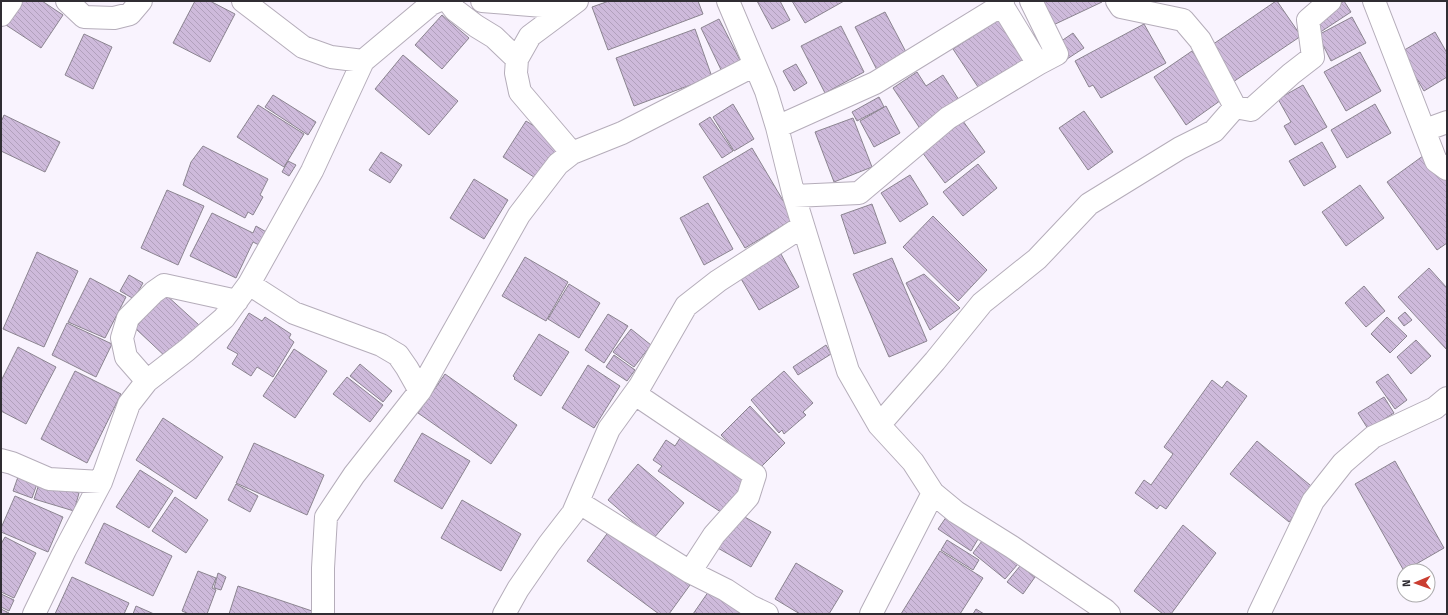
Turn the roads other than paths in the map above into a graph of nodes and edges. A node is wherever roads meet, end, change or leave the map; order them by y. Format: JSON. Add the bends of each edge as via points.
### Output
{"nodes":[{"id":1,"x":11,"y":1,"type":"edge"},
{"id":2,"x":67,"y":1,"type":"edge"},
{"id":3,"x":141,"y":1,"type":"edge"},
{"id":4,"x":244,"y":1,"type":"edge"},
{"id":5,"x":438,"y":1,"type":"edge"},
{"id":6,"x":448,"y":1,"type":"edge"},
{"id":7,"x":482,"y":1,"type":"edge"},
{"id":8,"x":728,"y":1,"type":"edge"},
{"id":9,"x":1031,"y":1,"type":"edge"},
{"id":10,"x":1117,"y":1,"type":"edge"},
{"id":11,"x":1330,"y":1,"type":"edge"},
{"id":12,"x":1374,"y":1,"type":"edge"},
{"id":13,"x":574,"y":2,"type":"edge"},
{"id":14,"x":1003,"y":3,"type":"edge"},
{"id":15,"x":1,"y":15,"type":"edge"},
{"id":16,"x":517,"y":59,"type":"junction"},
{"id":17,"x":363,"y":61,"type":"junction"},
{"id":18,"x":1038,"y":64,"type":"junction"},
{"id":19,"x":756,"y":65,"type":"junction"},
{"id":20,"x":1235,"y":107,"type":"junction"},
{"id":21,"x":1447,"y":122,"type":"edge"},
{"id":22,"x":777,"y":127,"type":"junction"},
{"id":23,"x":1424,"y":130,"type":"junction"},
{"id":24,"x":572,"y":153,"type":"junction"},
{"id":25,"x":1447,"y":169,"type":"edge"},
{"id":26,"x":794,"y":196,"type":"junction"},
{"id":27,"x":803,"y":226,"type":"junction"},
{"id":28,"x":243,"y":293,"type":"junction"},
{"id":29,"x":147,"y":381,"type":"junction"},
{"id":30,"x":420,"y":391,"type":"junction"},
{"id":31,"x":635,"y":394,"type":"junction"},
{"id":32,"x":1447,"y":398,"type":"edge"},
{"id":33,"x":879,"y":425,"type":"junction"},
{"id":34,"x":1,"y":460,"type":"edge"},
{"id":35,"x":101,"y":482,"type":"junction"},
{"id":36,"x":933,"y":493,"type":"junction"},
{"id":37,"x":578,"y":502,"type":"junction"},
{"id":38,"x":690,"y":572,"type":"junction"},
{"id":39,"x":754,"y":611,"type":"edge"},
{"id":40,"x":34,"y":614,"type":"edge"},
{"id":41,"x":324,"y":614,"type":"edge"},
{"id":42,"x":504,"y":614,"type":"edge"},
{"id":43,"x":871,"y":614,"type":"edge"},
{"id":44,"x":1109,"y":614,"type":"edge"},
{"id":45,"x":1259,"y":614,"type":"edge"}],
"edges":[{"from":1,"to":15,"type":"street"},
{"from":2,"to":3,"type":"street","via":[[84,17],[114,18],[130,14]]},
{"from":4,"to":17,"type":"street","via":[[303,47],[331,57]]},
{"from":5,"to":17,"type":"street","via":[[431,4]]},
{"from":6,"to":16,"type":"street","via":[[455,10],[494,37]]},
{"from":7,"to":13,"type":"street","via":[[542,6]]},
{"from":8,"to":19,"type":"street"},
{"from":9,"to":18,"type":"street","via":[[1057,54]]},
{"from":10,"to":20,"type":"street","via":[[1121,7],[1183,20],[1200,40]]},
{"from":11,"to":20,"type":"street","via":[[1308,20],[1313,57],[1251,110]]},
{"from":12,"to":23,"type":"street"},
{"from":13,"to":16,"type":"street","via":[[530,36]]},
{"from":14,"to":18,"type":"street"},
{"from":14,"to":22,"type":"street","via":[[875,83]]},
{"from":16,"to":24,"type":"street","via":[[516,73],[520,92]]},
{"from":17,"to":28,"type":"street","via":[[312,171]]},
{"from":18,"to":26,"type":"street","via":[[948,118],[859,193]]},
{"from":19,"to":22,"type":"street"},
{"from":19,"to":24,"type":"street","via":[[622,133]]},
{"from":20,"to":33,"type":"street","via":[[1214,131],[1180,148],[1089,204],[1036,259],[982,303],[936,361]]},
{"from":21,"to":23,"type":"street"},
{"from":22,"to":26,"type":"street"},
{"from":23,"to":25,"type":"street","via":[[1436,161]]},
{"from":24,"to":30,"type":"street","via":[[558,164],[519,215]]},
{"from":26,"to":27,"type":"street"},
{"from":27,"to":31,"type":"street","via":[[718,281],[686,306]]},
{"from":27,"to":33,"type":"street","via":[[848,371]]},
{"from":28,"to":29,"type":"street","via":[[224,318]]},
{"from":28,"to":29,"type":"street","via":[[164,285],[154,292],[128,318],[122,338],[126,357]]},
{"from":28,"to":30,"type":"street","via":[[381,345],[398,355]]},
{"from":29,"to":35,"type":"street","via":[[129,404]]},
{"from":30,"to":41,"type":"street","via":[[354,475],[326,518]]},
{"from":31,"to":37,"type":"street","via":[[609,430]]},
{"from":31,"to":38,"type":"street","via":[[755,475],[748,497],[714,535]]},
{"from":32,"to":45,"type":"street","via":[[1435,408],[1373,436],[1343,464],[1313,501]]},
{"from":33,"to":36,"type":"street","via":[[913,462]]},
{"from":34,"to":35,"type":"street","via":[[49,480]]},
{"from":35,"to":40,"type":"street"},
{"from":36,"to":43,"type":"street"},
{"from":36,"to":44,"type":"street","via":[[956,512]]},
{"from":37,"to":38,"type":"street"},
{"from":37,"to":42,"type":"street","via":[[573,513],[518,589]]},
{"from":38,"to":39,"type":"street","via":[[726,590]]}]}
